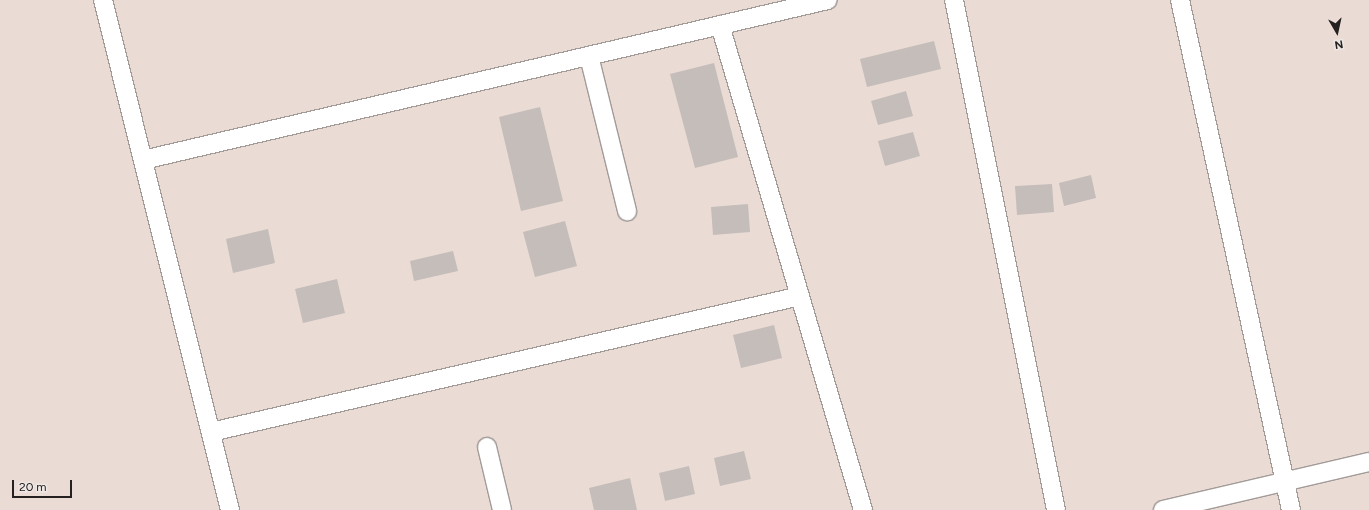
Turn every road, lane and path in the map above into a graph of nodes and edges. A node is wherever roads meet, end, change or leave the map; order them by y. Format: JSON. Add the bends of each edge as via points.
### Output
{"nodes":[{"id":1,"x":104,"y":0,"type":"edge"},
{"id":2,"x":828,"y":0,"type":"edge"},
{"id":3,"x":954,"y":0,"type":"edge"},
{"id":4,"x":1180,"y":0,"type":"edge"},
{"id":5,"x":720,"y":25,"type":"junction"},
{"id":6,"x":589,"y":56,"type":"junction"},
{"id":7,"x":143,"y":160,"type":"junction"},
{"id":8,"x":627,"y":211,"type":"dead end"},
{"id":9,"x":800,"y":296,"type":"junction"},
{"id":10,"x":211,"y":432,"type":"junction"},
{"id":11,"x":487,"y":447,"type":"dead end"},
{"id":12,"x":1369,"y":462,"type":"edge"},
{"id":13,"x":1285,"y":484,"type":"junction"},
{"id":14,"x":230,"y":510,"type":"edge"},
{"id":15,"x":502,"y":510,"type":"edge"},
{"id":16,"x":863,"y":510,"type":"edge"},
{"id":17,"x":1056,"y":510,"type":"edge"},
{"id":18,"x":1163,"y":510,"type":"edge"},
{"id":19,"x":1291,"y":510,"type":"edge"}],
"edges":[{"from":1,"to":7,"type":"street"},
{"from":2,"to":5,"type":"street"},
{"from":3,"to":17,"type":"street"},
{"from":4,"to":13,"type":"street"},
{"from":5,"to":6,"type":"street"},
{"from":5,"to":9,"type":"street"},
{"from":6,"to":7,"type":"street"},
{"from":6,"to":8,"type":"street"},
{"from":7,"to":10,"type":"street"},
{"from":9,"to":10,"type":"street"},
{"from":9,"to":16,"type":"street"},
{"from":10,"to":14,"type":"street"},
{"from":11,"to":15,"type":"street"},
{"from":12,"to":13,"type":"street"},
{"from":13,"to":18,"type":"street"},
{"from":13,"to":19,"type":"street"}]}
